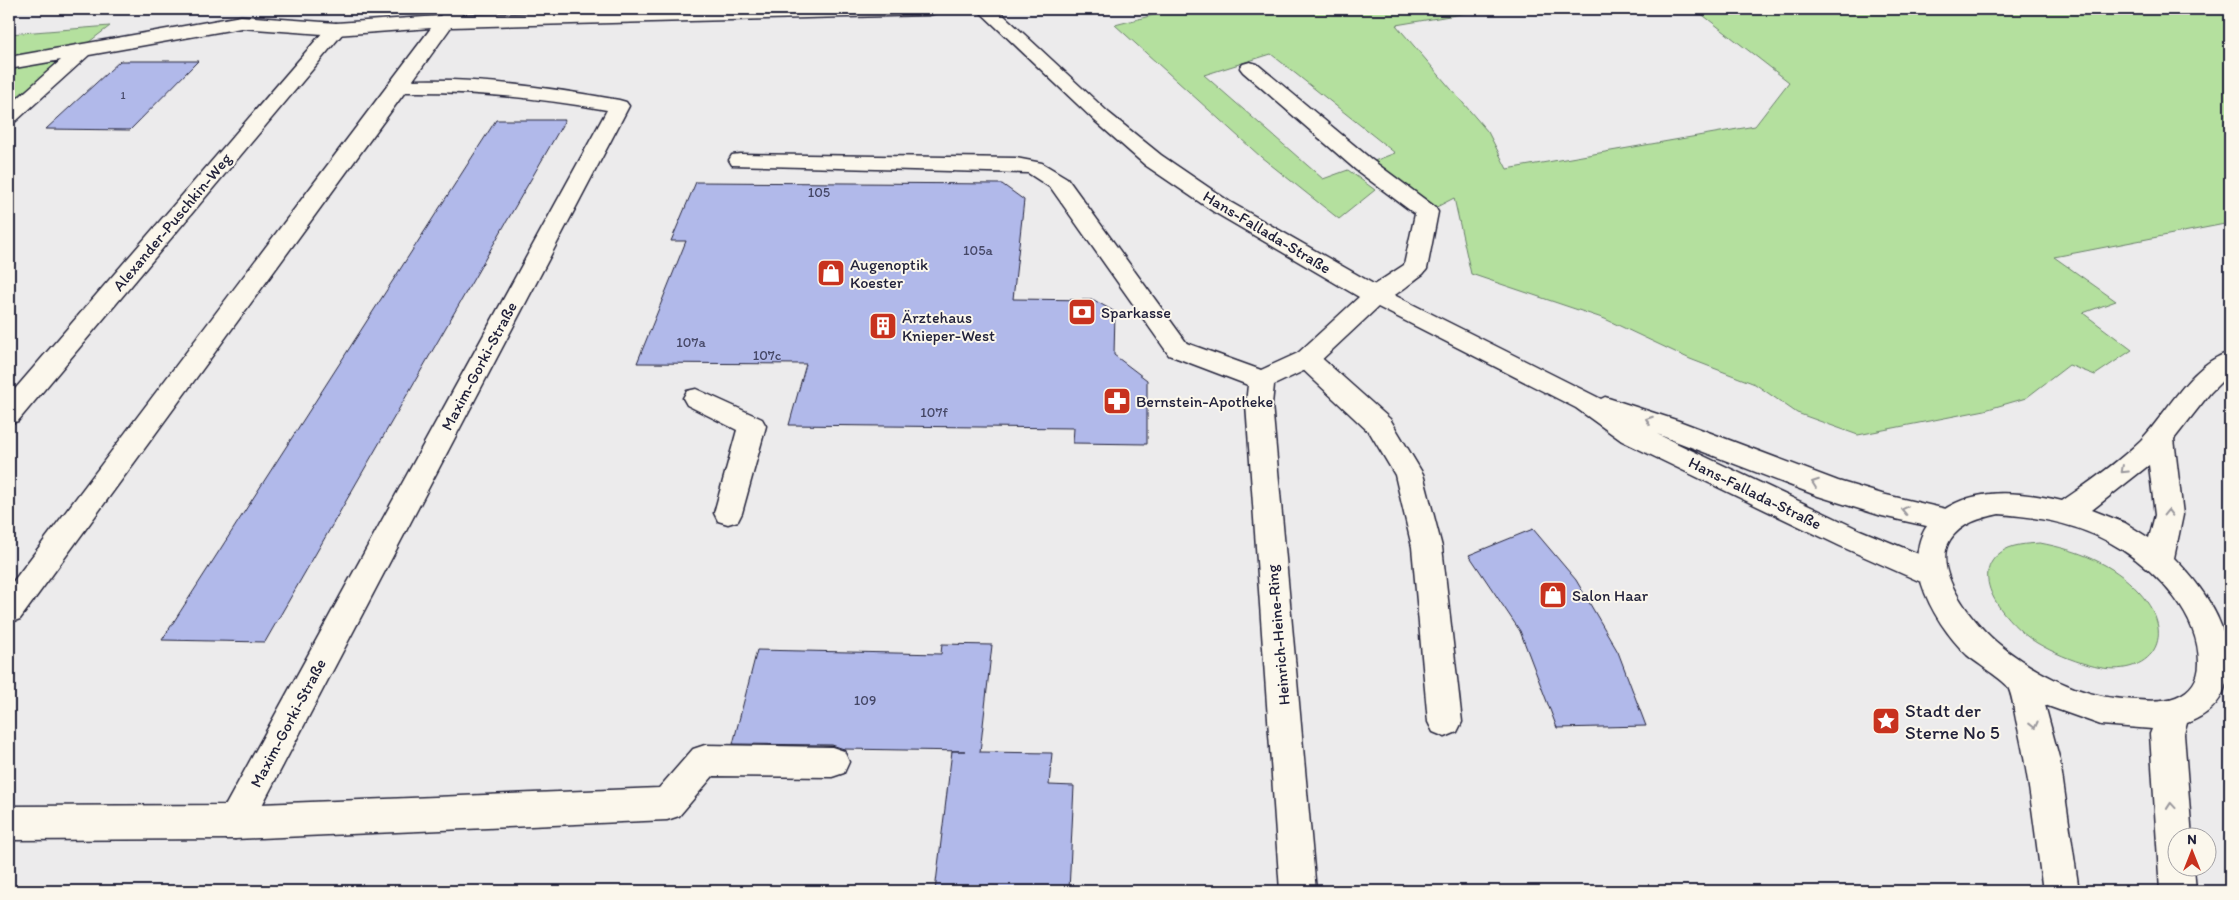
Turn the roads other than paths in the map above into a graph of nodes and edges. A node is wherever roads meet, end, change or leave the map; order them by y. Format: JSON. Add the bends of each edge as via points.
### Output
{"nodes":[{"id":1,"x":929,"y":9,"type":"edge"},
{"id":2,"x":986,"y":9,"type":"edge"},
{"id":3,"x":451,"y":15,"type":"edge"},
{"id":4,"x":336,"y":29,"type":"junction"},
{"id":5,"x":84,"y":49,"type":"junction"},
{"id":6,"x":9,"y":63,"type":"edge"},
{"id":7,"x":1250,"y":68,"type":"dead end"},
{"id":8,"x":399,"y":86,"type":"junction"},
{"id":9,"x":9,"y":117,"type":"edge"},
{"id":10,"x":740,"y":160,"type":"dead end"},
{"id":11,"x":1375,"y":296,"type":"junction"},
{"id":12,"x":1308,"y":359,"type":"junction"},
{"id":13,"x":2230,"y":361,"type":"edge"},
{"id":14,"x":1262,"y":380,"type":"junction"},
{"id":15,"x":696,"y":398,"type":"dead end"},
{"id":16,"x":1585,"y":401,"type":"junction"},
{"id":17,"x":9,"y":414,"type":"edge"},
{"id":18,"x":2160,"y":437,"type":"junction"},
{"id":19,"x":2068,"y":512,"type":"junction"},
{"id":20,"x":728,"y":513,"type":"dead end"},
{"id":21,"x":1950,"y":520,"type":"junction"},
{"id":22,"x":2159,"y":560,"type":"junction"},
{"id":23,"x":1932,"y":573,"type":"junction"},
{"id":24,"x":9,"y":610,"type":"edge"},
{"id":25,"x":2226,"y":656,"type":"edge"},
{"id":26,"x":2022,"y":678,"type":"junction"},
{"id":27,"x":2174,"y":713,"type":"junction"},
{"id":28,"x":1445,"y":722,"type":"dead end"},
{"id":29,"x":832,"y":762,"type":"dead end"},
{"id":30,"x":235,"y":822,"type":"junction"},
{"id":31,"x":9,"y":823,"type":"edge"},
{"id":32,"x":1298,"y":891,"type":"edge"},
{"id":33,"x":2061,"y":891,"type":"edge"},
{"id":34,"x":2178,"y":891,"type":"edge"}],
"edges":[{"from":1,"to":3,"type":"street","via":[[656,17]]},
{"from":2,"to":11,"type":"street","name":"Hans-Fallada-Straße","via":[[1102,117],[1154,160],[1222,207]]},
{"from":3,"to":4,"type":"street"},
{"from":3,"to":8,"type":"street"},
{"from":4,"to":5,"type":"street","via":[[241,22]]},
{"from":4,"to":17,"type":"street","name":"Alexander-Puschkin-Weg"},
{"from":5,"to":6,"type":"street"},
{"from":5,"to":9,"type":"street"},
{"from":7,"to":11,"type":"street","via":[[1364,164],[1427,212],[1415,269]]},
{"from":8,"to":24,"type":"street"},
{"from":8,"to":30,"type":"street","name":"Maxim-Gorki-Straße","via":[[448,85],[539,92],[619,106]]},
{"from":10,"to":14,"type":"street","via":[[1016,164],[1034,168],[1059,183],[1178,349]]},
{"from":11,"to":12,"type":"street"},
{"from":11,"to":16,"type":"street","name":"Hans-Fallada-Straße"},
{"from":12,"to":14,"type":"street"},
{"from":12,"to":28,"type":"street","via":[[1380,426],[1409,474],[1428,547]]},
{"from":13,"to":18,"type":"street","via":[[2188,400]]},
{"from":14,"to":32,"type":"street","name":"Heinrich-Heine-Ring","via":[[1259,404]]},
{"from":15,"to":20,"type":"street","via":[[752,426]]},
{"from":21,"to":16,"type":"street","name":"Hans-Fallada-Straße","one_way":true,"via":[[1861,500],[1645,418]]},
{"from":16,"to":23,"type":"street","name":"Hans-Fallada-Straße","via":[[1632,434],[1850,538]]},
{"from":18,"to":19,"type":"street","one_way":true,"via":[[2110,484]]},
{"from":22,"to":18,"type":"street","one_way":true,"via":[[2169,515]]},
{"from":19,"to":21,"type":"street","via":[[1999,503],[1971,509]]},
{"from":19,"to":22,"type":"street","via":[[2115,532]]},
{"from":21,"to":23,"type":"street","via":[[1937,534],[1932,552]]},
{"from":22,"to":25,"type":"street","via":[[2184,582],[2203,606]]},
{"from":23,"to":26,"type":"street","via":[[1942,599],[1961,627],[1988,654]]},
{"from":25,"to":27,"type":"street","via":[[2218,681],[2201,700]]},
{"from":26,"to":27,"type":"street","via":[[2074,703],[2127,715]]},
{"from":26,"to":33,"type":"street","one_way":true,"via":[[2043,761]]},
{"from":34,"to":27,"type":"street","one_way":true,"via":[[2167,734]]},
{"from":29,"to":30,"type":"street","via":[[705,760],[667,804]]},
{"from":30,"to":31,"type":"street"}]}
